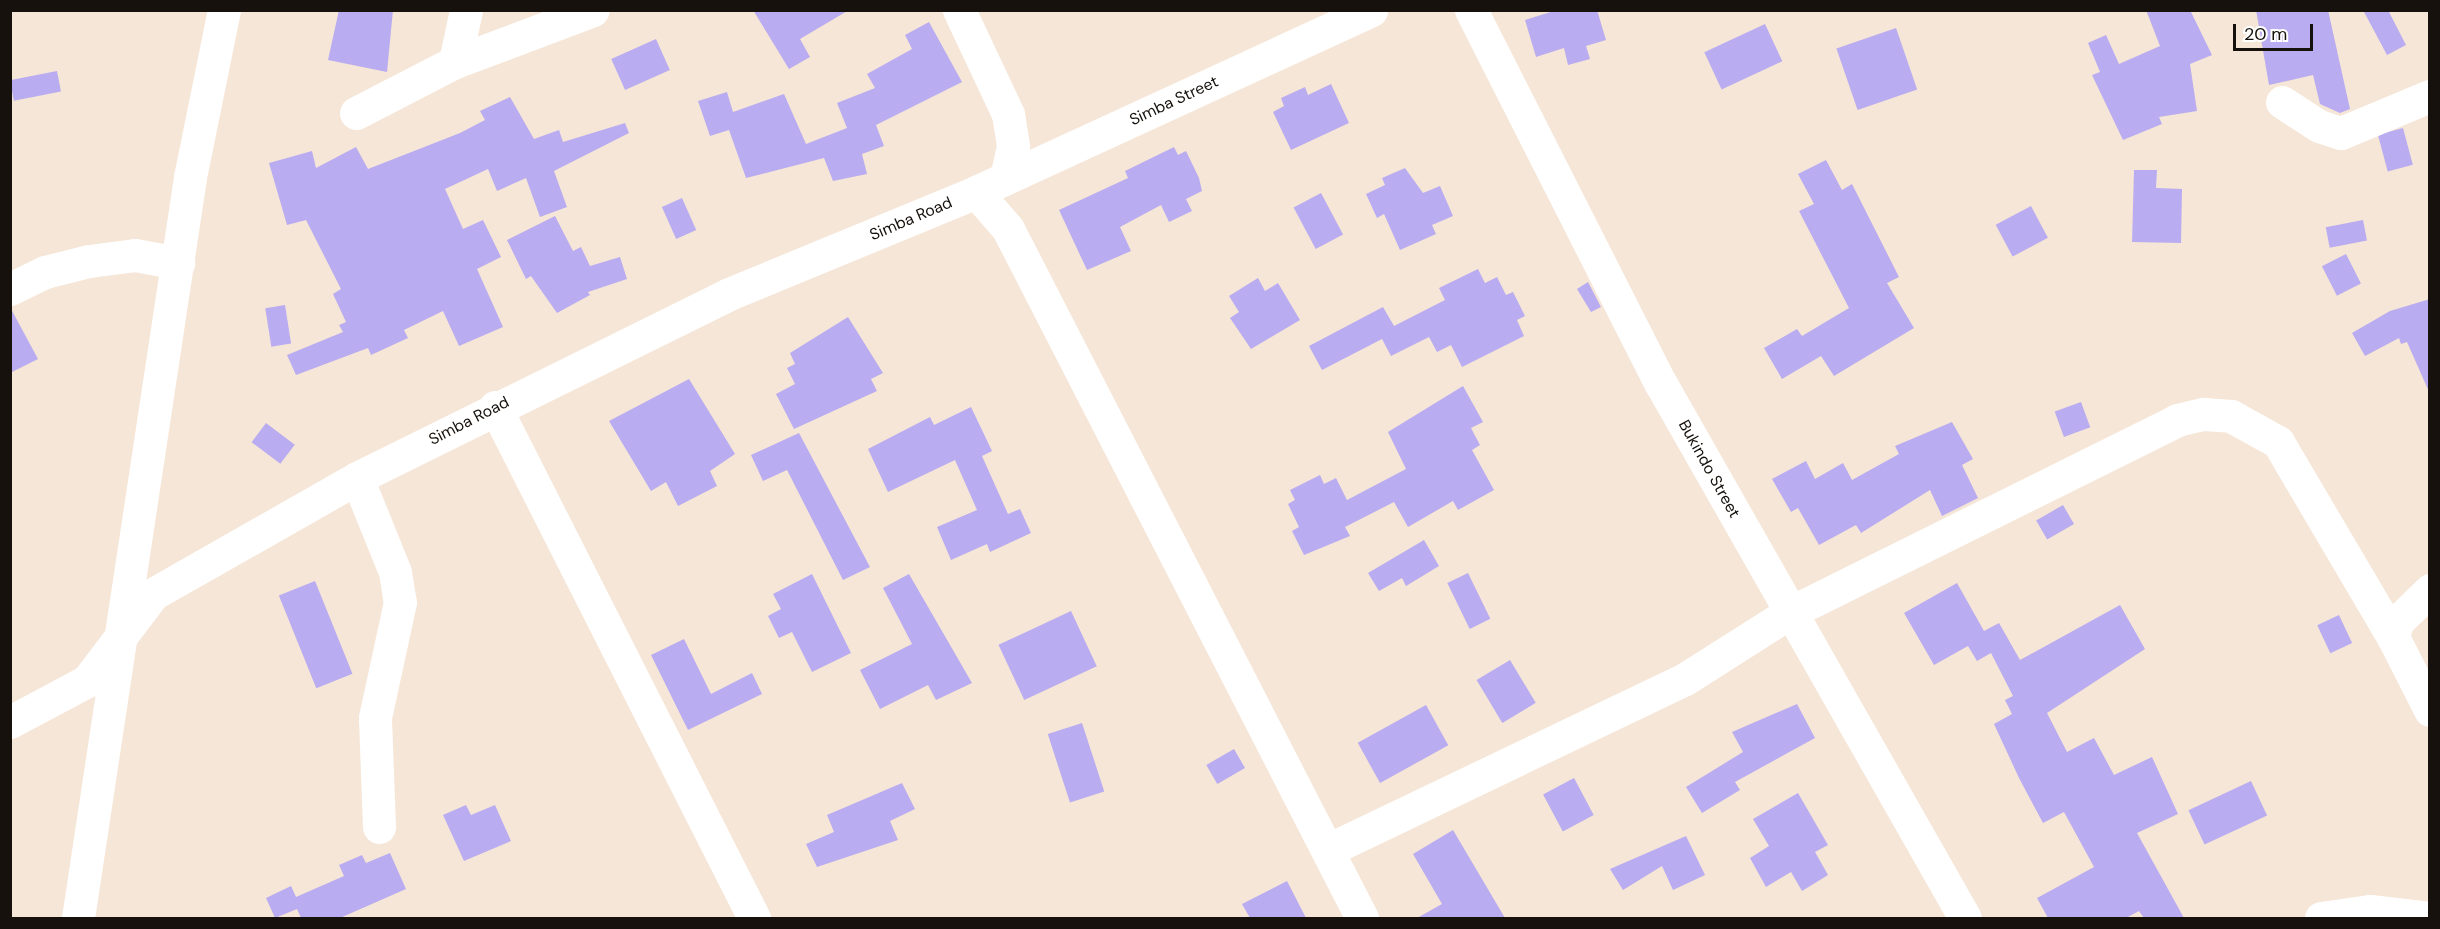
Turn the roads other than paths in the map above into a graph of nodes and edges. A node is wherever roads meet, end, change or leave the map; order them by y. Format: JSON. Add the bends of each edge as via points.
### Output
{"nodes":[{"id":1,"x":224,"y":10,"type":"edge"},
{"id":2,"x":466,"y":10,"type":"edge"},
{"id":3,"x":593,"y":10,"type":"edge"},
{"id":4,"x":959,"y":10,"type":"edge"},
{"id":5,"x":1371,"y":10,"type":"edge"},
{"id":6,"x":1472,"y":10,"type":"edge"},
{"id":7,"x":455,"y":62,"type":"junction"},
{"id":8,"x":2430,"y":96,"type":"edge"},
{"id":9,"x":2282,"y":102,"type":"dead end"},
{"id":10,"x":356,"y":113,"type":"dead end"},
{"id":11,"x":1006,"y":178,"type":"junction"},
{"id":12,"x":976,"y":192,"type":"junction"},
{"id":13,"x":178,"y":263,"type":"junction"},
{"id":14,"x":10,"y":289,"type":"edge"},
{"id":15,"x":495,"y":407,"type":"junction"},
{"id":16,"x":357,"y":478,"type":"junction"},
{"id":17,"x":2430,"y":590,"type":"edge"},
{"id":18,"x":1789,"y":613,"type":"junction"},
{"id":19,"x":121,"y":636,"type":"junction"},
{"id":20,"x":2393,"y":638,"type":"junction"},
{"id":21,"x":2430,"y":710,"type":"edge"},
{"id":22,"x":10,"y":722,"type":"edge"},
{"id":23,"x":379,"y":827,"type":"dead end"},
{"id":24,"x":1330,"y":849,"type":"junction"},
{"id":25,"x":78,"y":918,"type":"edge"},
{"id":26,"x":754,"y":918,"type":"edge"},
{"id":27,"x":1362,"y":918,"type":"edge"},
{"id":28,"x":1965,"y":918,"type":"edge"},
{"id":29,"x":2321,"y":918,"type":"edge"},
{"id":30,"x":2430,"y":918,"type":"edge"}],
"edges":[{"from":1,"to":13,"type":"street"},
{"from":2,"to":7,"type":"street"},
{"from":3,"to":7,"type":"street"},
{"from":4,"to":11,"type":"street","via":[[1008,114],[1013,147]]},
{"from":5,"to":11,"type":"street","name":"Simba Street"},
{"from":6,"to":18,"type":"street","name":"Bukindo Street","via":[[1662,384]]},
{"from":7,"to":10,"type":"street"},
{"from":8,"to":9,"type":"street","via":[[2341,133],[2319,126]]},
{"from":11,"to":12,"type":"street","name":"Simba Street"},
{"from":12,"to":15,"type":"street","name":"Simba Road","via":[[729,294]]},
{"from":12,"to":24,"type":"street","via":[[1008,229]]},
{"from":13,"to":14,"type":"street","via":[[135,255],[89,261],[45,272]]},
{"from":13,"to":19,"type":"street"},
{"from":15,"to":16,"type":"street","name":"Simba Road"},
{"from":15,"to":26,"type":"street"},
{"from":16,"to":19,"type":"street","name":"Simba Road","via":[[153,594]]},
{"from":16,"to":23,"type":"street","via":[[394,572],[400,602],[375,718]]},
{"from":17,"to":20,"type":"street","via":[[2397,622]]},
{"from":18,"to":20,"type":"street","via":[[2177,420],[2204,414],[2231,416],[2278,442]]},
{"from":18,"to":24,"type":"street","via":[[1685,679]]},
{"from":18,"to":28,"type":"street","name":"Bukindo Street"},
{"from":19,"to":22,"type":"street","name":"Simba Road","via":[[87,681]]},
{"from":19,"to":25,"type":"street"},
{"from":20,"to":21,"type":"street"},
{"from":24,"to":27,"type":"street"},
{"from":29,"to":30,"type":"street","via":[[2370,910]]}]}
